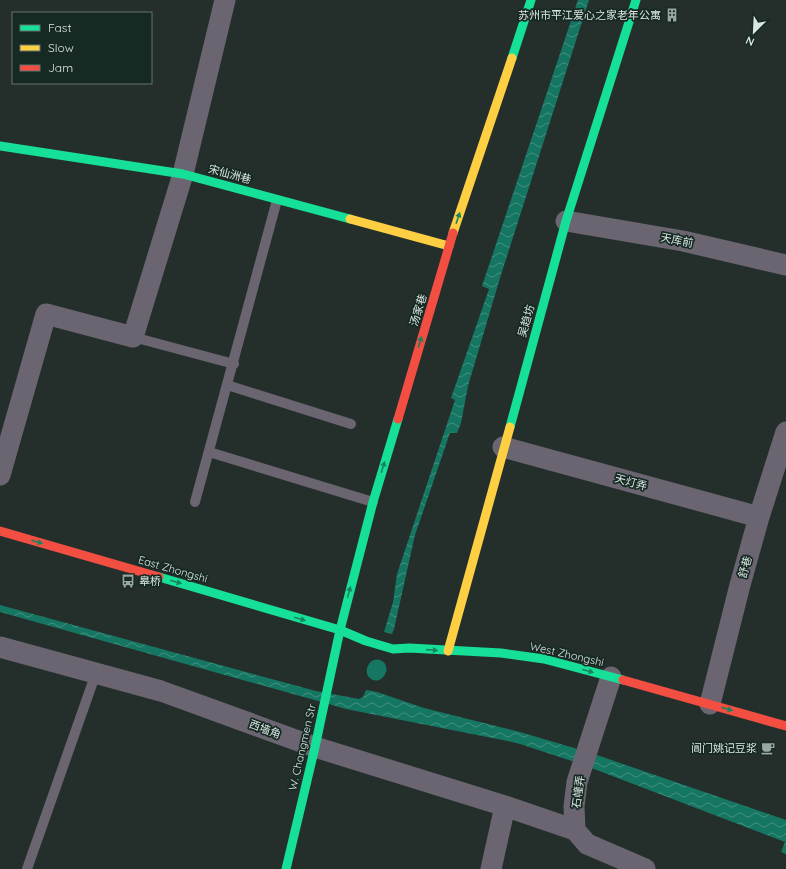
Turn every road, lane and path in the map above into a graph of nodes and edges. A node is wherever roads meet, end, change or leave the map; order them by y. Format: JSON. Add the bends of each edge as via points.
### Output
{"nodes":[{"id":1,"x":225,"y":0,"type":"edge"},
{"id":2,"x":532,"y":0,"type":"edge"},
{"id":3,"x":636,"y":0,"type":"edge"},
{"id":4,"x":0,"y":146,"type":"edge"},
{"id":5,"x":183,"y":174,"type":"junction"},
{"id":6,"x":278,"y":200,"type":"junction"},
{"id":7,"x":566,"y":220,"type":"junction"},
{"id":8,"x":449,"y":246,"type":"junction"},
{"id":9,"x":786,"y":265,"type":"edge"},
{"id":10,"x":133,"y":337,"type":"junction"},
{"id":11,"x":234,"y":364,"type":"junction"},
{"id":12,"x":227,"y":385,"type":"junction"},
{"id":13,"x":351,"y":424,"type":"dead end"},
{"id":14,"x":786,"y":432,"type":"edge"},
{"id":15,"x":503,"y":447,"type":"junction"},
{"id":16,"x":209,"y":452,"type":"junction"},
{"id":17,"x":782,"y":461,"type":"edge"},
{"id":18,"x":0,"y":475,"type":"edge"},
{"id":19,"x":195,"y":502,"type":"dead end"},
{"id":20,"x":373,"y":502,"type":"junction"},
{"id":21,"x":759,"y":517,"type":"junction"},
{"id":22,"x":0,"y":531,"type":"edge"},
{"id":23,"x":340,"y":630,"type":"junction"},
{"id":24,"x":0,"y":647,"type":"edge"},
{"id":25,"x":448,"y":651,"type":"junction"},
{"id":26,"x":96,"y":673,"type":"junction"},
{"id":27,"x":611,"y":677,"type":"junction"},
{"id":28,"x":710,"y":704,"type":"junction"},
{"id":29,"x":786,"y":726,"type":"edge"},
{"id":30,"x":315,"y":747,"type":"junction"},
{"id":31,"x":505,"y":806,"type":"junction"},
{"id":32,"x":575,"y":830,"type":"junction"},
{"id":33,"x":27,"y":869,"type":"edge"},
{"id":34,"x":286,"y":869,"type":"edge"},
{"id":35,"x":491,"y":869,"type":"edge"},
{"id":36,"x":645,"y":869,"type":"edge"}],
"edges":[{"from":1,"to":5,"type":"street"},
{"from":8,"to":2,"type":"street","name":"汤家巷","one_way":true},
{"from":3,"to":7,"type":"street","name":"吴趋坊"},
{"from":4,"to":5,"type":"street","name":"宋仙洲巷"},
{"from":5,"to":6,"type":"street","name":"宋仙洲巷"},
{"from":5,"to":10,"type":"street"},
{"from":6,"to":8,"type":"street","name":"宋仙洲巷"},
{"from":6,"to":11,"type":"lane"},
{"from":7,"to":9,"type":"street","name":"天库前","via":[[683,241]]},
{"from":7,"to":15,"type":"street","name":"吴趋坊"},
{"from":20,"to":8,"type":"street","name":"汤家巷","one_way":true},
{"from":10,"to":11,"type":"lane"},
{"from":10,"to":18,"type":"street","via":[[46,314]]},
{"from":11,"to":12,"type":"lane"},
{"from":12,"to":13,"type":"lane"},
{"from":12,"to":16,"type":"lane"},
{"from":14,"to":17,"type":"street","name":"舒巷"},
{"from":15,"to":21,"type":"street","name":"天灯弄"},
{"from":15,"to":25,"type":"street","name":"吴趋坊"},
{"from":16,"to":19,"type":"lane"},
{"from":16,"to":20,"type":"lane"},
{"from":17,"to":21,"type":"street","name":"舒巷"},
{"from":23,"to":20,"type":"street","name":"汤家巷","one_way":true},
{"from":21,"to":28,"type":"street","name":"舒巷"},
{"from":22,"to":23,"type":"street","name":"East Zhongshi","one_way":true},
{"from":23,"to":25,"type":"street","name":"West Zhongshi","one_way":true,"via":[[393,649]]},
{"from":23,"to":30,"type":"street","name":"W. Changmen Str"},
{"from":24,"to":26,"type":"street","name":"西墙角"},
{"from":25,"to":27,"type":"street","name":"West Zhongshi","one_way":true,"via":[[515,655],[559,663]]},
{"from":26,"to":30,"type":"street","name":"西墙角","via":[[161,691]]},
{"from":26,"to":33,"type":"lane"},
{"from":27,"to":28,"type":"street","name":"West Zhongshi"},
{"from":27,"to":32,"type":"street","name":"石幢弄","via":[[577,782]]},
{"from":28,"to":29,"type":"street","name":"West Zhongshi","one_way":true},
{"from":30,"to":31,"type":"street","name":"西墙角"},
{"from":30,"to":34,"type":"street","name":"W. Changmen Str"},
{"from":31,"to":32,"type":"street","name":"西墙角"},
{"from":31,"to":35,"type":"street"},
{"from":32,"to":36,"type":"street","via":[[587,844]]}]}
